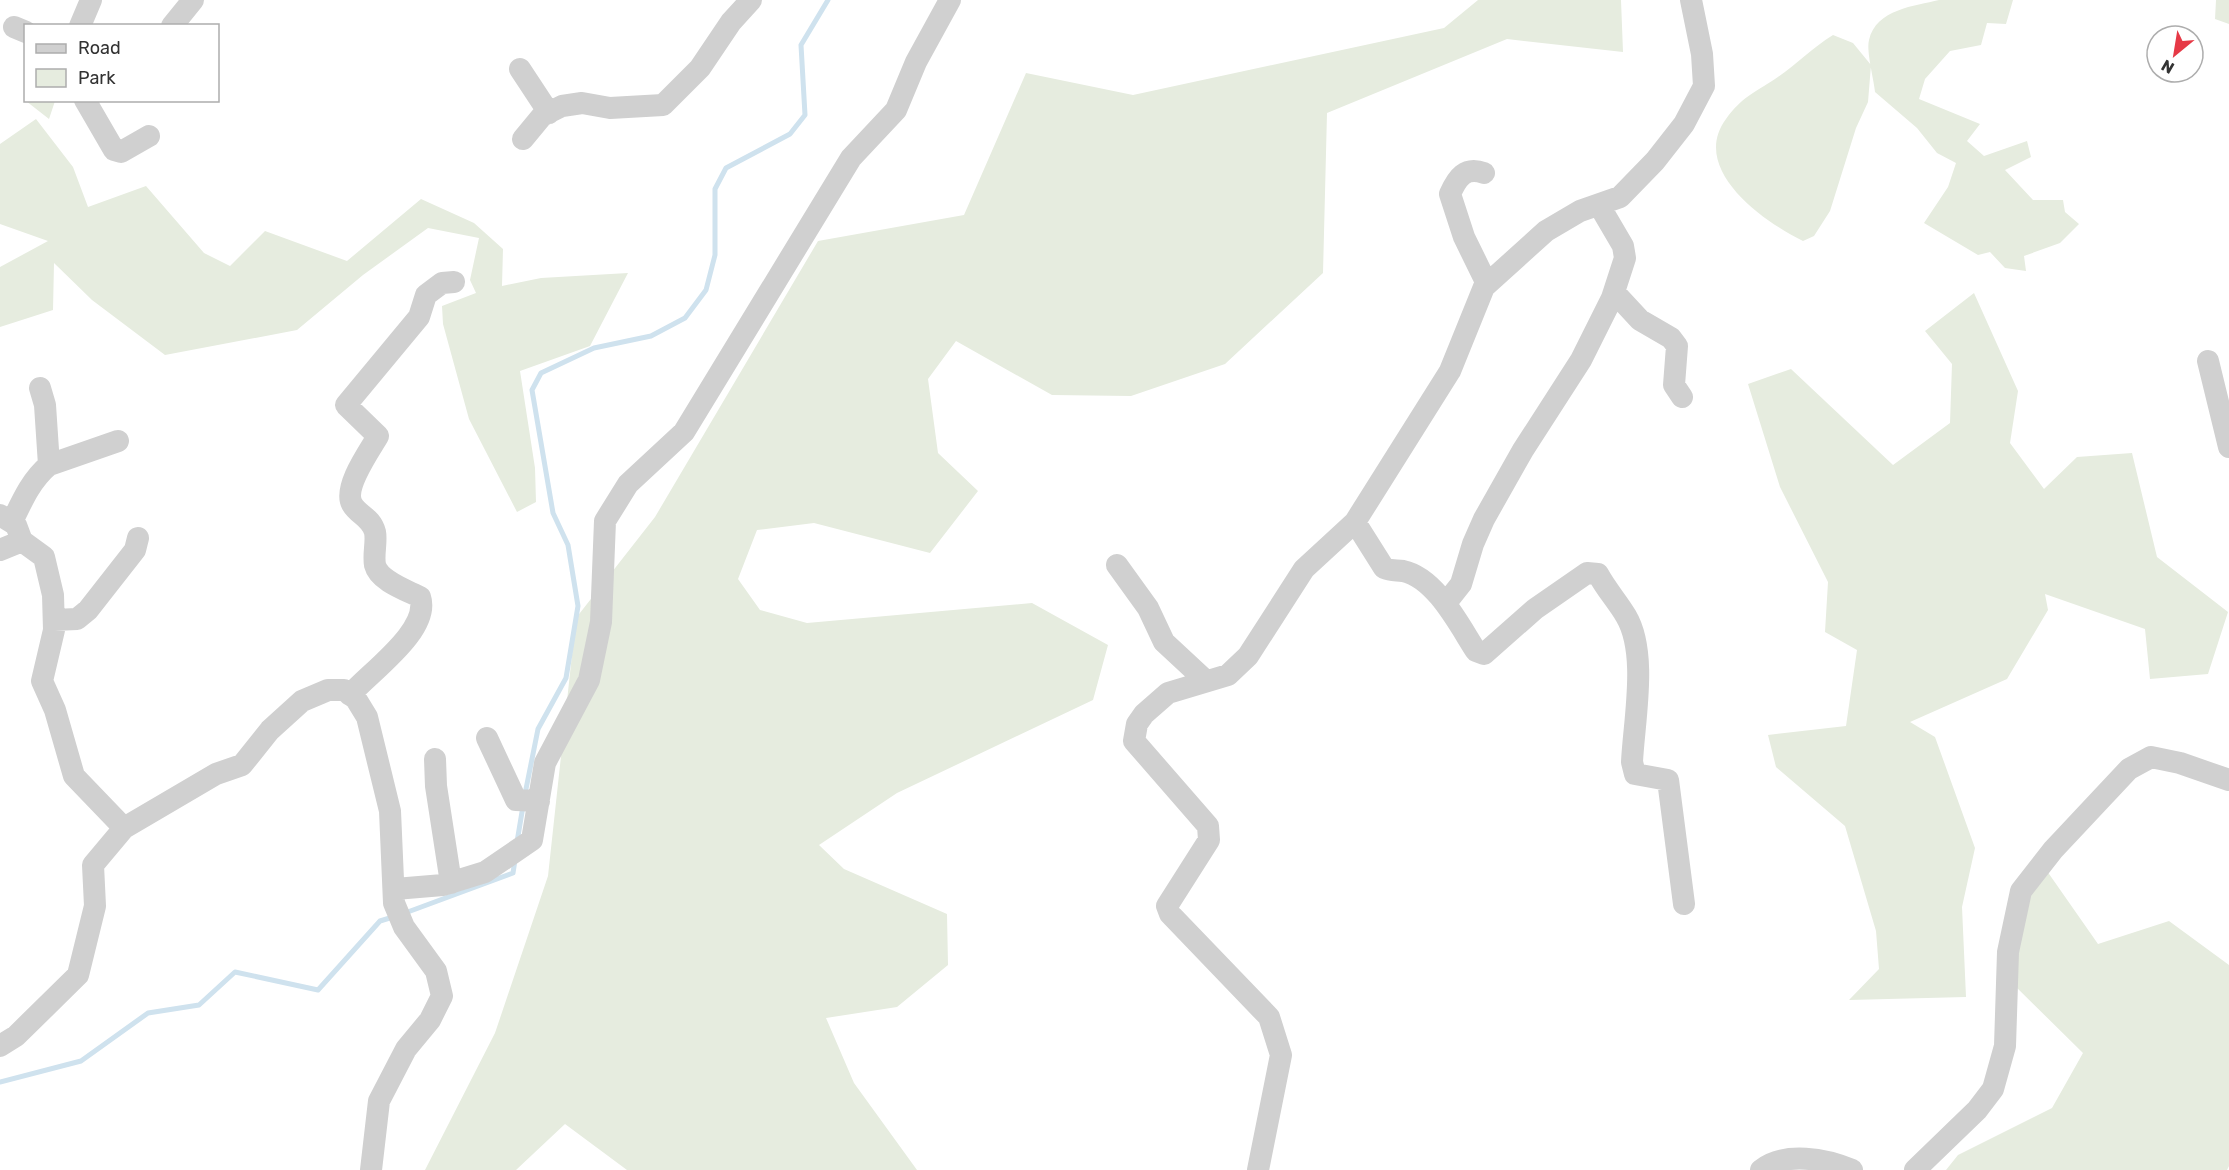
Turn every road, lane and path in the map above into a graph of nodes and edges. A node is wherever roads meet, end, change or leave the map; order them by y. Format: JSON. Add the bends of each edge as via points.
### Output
{"nodes":[{"id":1,"x":92,"y":0,"type":"edge"},
{"id":2,"x":193,"y":0,"type":"edge"},
{"id":3,"x":751,"y":0,"type":"edge"},
{"id":4,"x":950,"y":0,"type":"edge"},
{"id":5,"x":1691,"y":0,"type":"edge"},
{"id":6,"x":81,"y":24,"type":"edge"},
{"id":7,"x":174,"y":24,"type":"edge"},
{"id":8,"x":520,"y":69,"type":"dead end"},
{"id":9,"x":86,"y":102,"type":"edge"},
{"id":10,"x":549,"y":113,"type":"junction"},
{"id":11,"x":149,"y":136,"type":"dead end"},
{"id":12,"x":523,"y":139,"type":"dead end"},
{"id":13,"x":1484,"y":173,"type":"dead end"},
{"id":14,"x":1599,"y":205,"type":"junction"},
{"id":15,"x":454,"y":282,"type":"dead end"},
{"id":16,"x":1487,"y":284,"type":"junction"},
{"id":17,"x":1614,"y":292,"type":"junction"},
{"id":18,"x":2208,"y":361,"type":"dead end"},
{"id":19,"x":40,"y":388,"type":"dead end"},
{"id":20,"x":1682,"y":398,"type":"dead end"},
{"id":21,"x":118,"y":441,"type":"dead end"},
{"id":22,"x":2229,"y":447,"type":"edge"},
{"id":23,"x":49,"y":465,"type":"junction"},
{"id":24,"x":1355,"y":522,"type":"junction"},
{"id":25,"x":11,"y":526,"type":"edge"},
{"id":26,"x":138,"y":538,"type":"dead end"},
{"id":27,"x":0,"y":550,"type":"edge"},
{"id":28,"x":1117,"y":565,"type":"dead end"},
{"id":29,"x":1446,"y":603,"type":"junction"},
{"id":30,"x":54,"y":620,"type":"junction"},
{"id":31,"x":1206,"y":681,"type":"junction"},
{"id":32,"x":350,"y":695,"type":"junction"},
{"id":33,"x":487,"y":738,"type":"dead end"},
{"id":34,"x":435,"y":759,"type":"dead end"},
{"id":35,"x":2229,"y":780,"type":"edge"},
{"id":36,"x":530,"y":801,"type":"junction"},
{"id":37,"x":124,"y":828,"type":"junction"},
{"id":38,"x":451,"y":883,"type":"junction"},
{"id":39,"x":395,"y":896,"type":"junction"},
{"id":40,"x":1684,"y":904,"type":"dead end"},
{"id":41,"x":0,"y":1046,"type":"edge"},
{"id":42,"x":371,"y":1170,"type":"edge"},
{"id":43,"x":1258,"y":1170,"type":"edge"},
{"id":44,"x":1761,"y":1170,"type":"edge"},
{"id":45,"x":1852,"y":1170,"type":"edge"},
{"id":46,"x":1915,"y":1170,"type":"edge"}],
"edges":[{"from":1,"to":6,"type":"street"},
{"from":2,"to":7,"type":"street"},
{"from":3,"to":10,"type":"street","via":[[700,68],[663,105],[610,108],[582,103]]},
{"from":4,"to":36,"type":"street","via":[[915,62],[896,110],[851,158],[684,432],[628,484],[605,521],[601,622],[589,680],[545,763]]},
{"from":5,"to":14,"type":"street","via":[[1704,86],[1684,124],[1655,161],[1620,197]]},
{"from":8,"to":10,"type":"street"},
{"from":9,"to":11,"type":"street","via":[[114,150],[121,152]]},
{"from":10,"to":12,"type":"street"},
{"from":13,"to":16,"type":"street","via":[[1464,172],[1450,194],[1464,237]]},
{"from":14,"to":16,"type":"street","via":[[1546,231]]},
{"from":14,"to":17,"type":"street","via":[[1623,246],[1625,258]]},
{"from":15,"to":32,"type":"street","via":[[442,283],[426,295],[419,317],[345,405],[378,436],[351,485],[352,505],[370,520],[376,534],[376,567],[383,577],[420,597],[423,607],[419,621],[405,640]]},
{"from":16,"to":24,"type":"street","via":[[1450,371]]},
{"from":17,"to":20,"type":"street","via":[[1640,320],[1671,338],[1677,346],[1674,385]]},
{"from":17,"to":29,"type":"street","via":[[1581,360],[1484,519],[1461,584]]},
{"from":18,"to":22,"type":"street"},
{"from":19,"to":23,"type":"street"},
{"from":21,"to":23,"type":"street"},
{"from":23,"to":25,"type":"street","via":[[26,493]]},
{"from":24,"to":29,"type":"street","via":[[1384,568],[1422,580]]},
{"from":24,"to":31,"type":"street","via":[[1304,569],[1248,656],[1227,675]]},
{"from":25,"to":27,"type":"street"},
{"from":25,"to":30,"type":"street","via":[[44,557]]},
{"from":26,"to":30,"type":"street","via":[[135,550],[88,610],[77,619]]},
{"from":28,"to":31,"type":"street","via":[[1148,608],[1164,642]]},
{"from":29,"to":40,"type":"street","via":[[1476,651],[1484,654],[1534,609],[1587,573],[1598,574],[1609,596],[1627,616],[1637,647],[1632,762],[1635,774],[1668,780]]},
{"from":30,"to":37,"type":"street","via":[[42,681],[55,710],[74,776]]},
{"from":31,"to":43,"type":"street","via":[[1168,693],[1144,714],[1137,724],[1134,741],[1208,826],[1209,840],[1167,906],[1170,914],[1269,1017],[1281,1055]]},
{"from":32,"to":37,"type":"street","via":[[344,690],[328,690],[302,701],[270,730],[242,765],[216,774]]},
{"from":32,"to":39,"type":"street","via":[[367,717],[390,812]]},
{"from":33,"to":36,"type":"street"},
{"from":34,"to":38,"type":"street"},
{"from":35,"to":46,"type":"street","via":[[2151,757],[2128,769],[2053,850],[2021,891],[2008,952],[2005,1046],[1993,1089],[1977,1110]]},
{"from":36,"to":38,"type":"street","via":[[532,840],[485,872]]},
{"from":37,"to":41,"type":"street","via":[[93,865],[96,906],[78,975],[32,1021]]},
{"from":38,"to":39,"type":"street"},
{"from":39,"to":42,"type":"street","via":[[404,927],[436,971],[442,996],[430,1020],[406,1049],[379,1101]]},
{"from":44,"to":45,"type":"street","via":[[1786,1159],[1831,1161]]}]}
